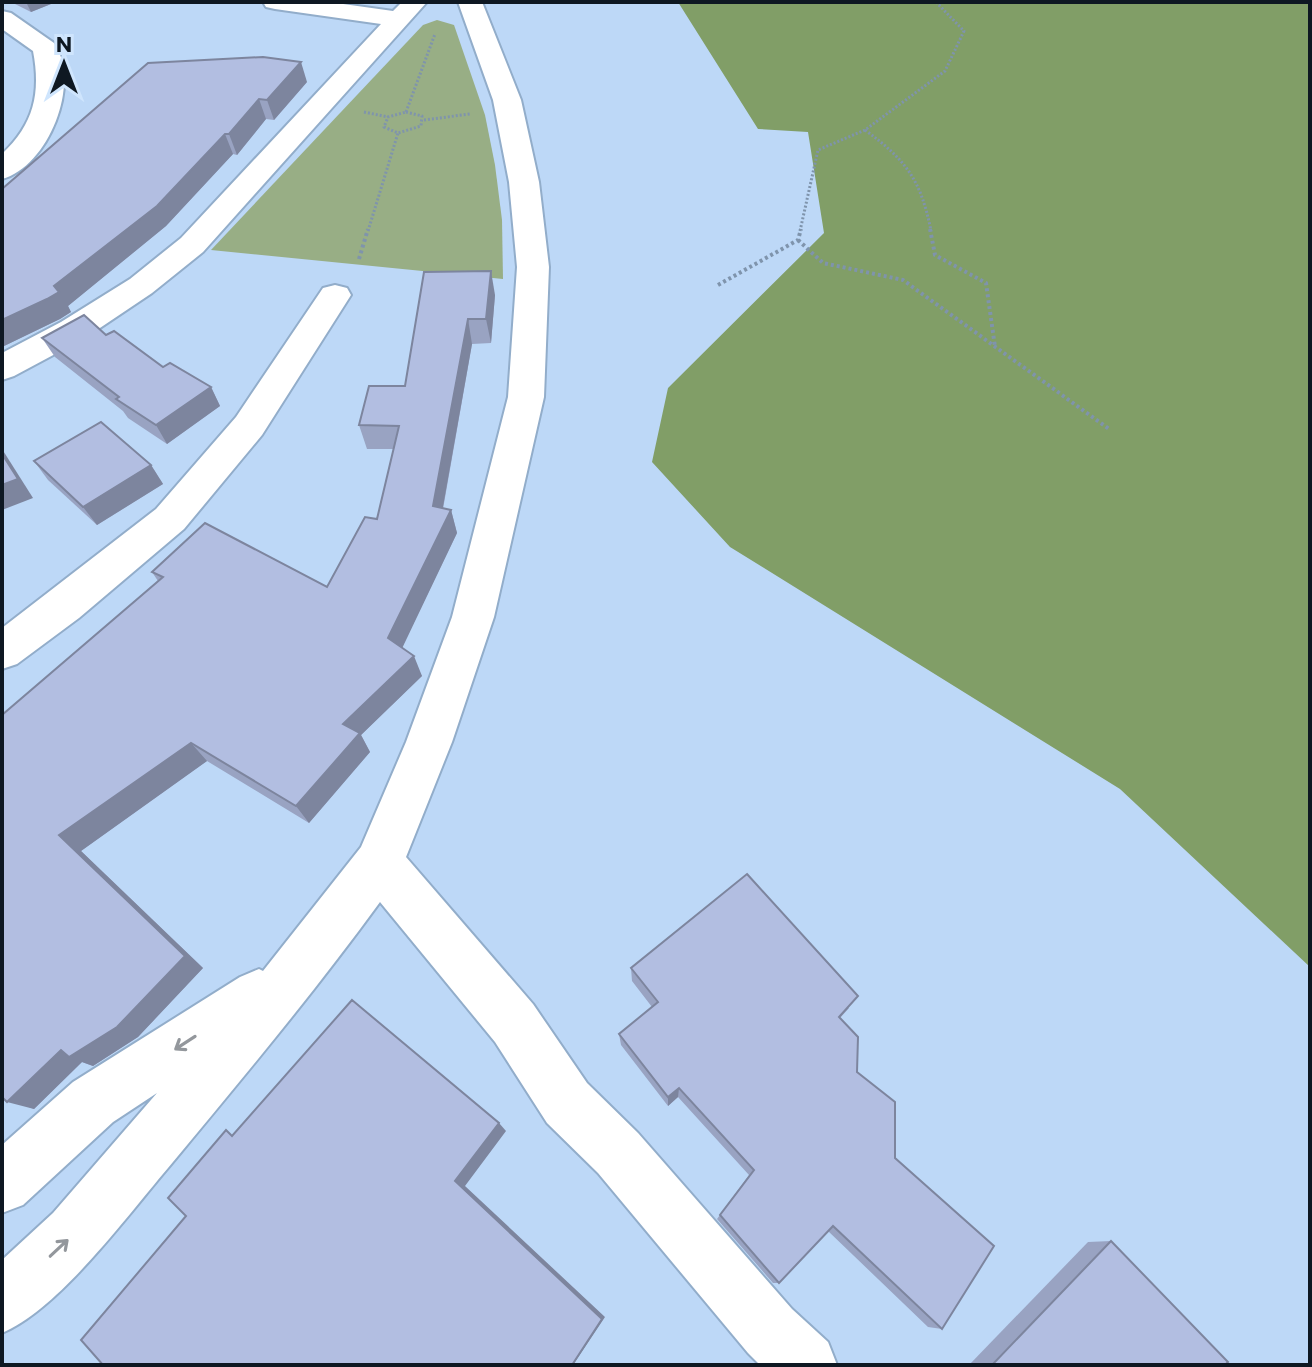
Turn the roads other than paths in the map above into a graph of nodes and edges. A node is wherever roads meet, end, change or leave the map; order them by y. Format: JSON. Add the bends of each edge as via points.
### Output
{"nodes":[{"id":1,"x":275,"y":2,"type":"edge"},
{"id":2,"x":470,"y":2,"type":"edge"},
{"id":3,"x":408,"y":11,"type":"edge"},
{"id":4,"x":2,"y":18,"type":"edge"},
{"id":5,"x":2,"y":170,"type":"edge"},
{"id":6,"x":335,"y":295,"type":"dead end"},
{"id":7,"x":2,"y":368,"type":"edge"},
{"id":8,"x":2,"y":651,"type":"edge"},
{"id":9,"x":379,"y":863,"type":"junction"},
{"id":10,"x":298,"y":971,"type":"junction"},
{"id":11,"x":2,"y":1184,"type":"edge"},
{"id":12,"x":2,"y":1302,"type":"edge"},
{"id":13,"x":805,"y":1365,"type":"edge"}],
"edges":[{"from":1,"to":3,"type":"street"},
{"from":2,"to":9,"type":"street","via":[[507,100],[524,182],[533,267],[526,397],[473,617]]},
{"from":3,"to":7,"type":"street","via":[[192,245],[141,286]]},
{"from":4,"to":5,"type":"street","via":[[45,48],[53,96],[44,124]]},
{"from":6,"to":8,"type":"street","via":[[249,426],[170,519]]},
{"from":9,"to":10,"type":"street"},
{"from":9,"to":13,"type":"street","via":[[514,1023],[567,1103],[618,1153]]},
{"from":10,"to":11,"type":"street","one_way":true,"via":[[93,1102]]},
{"from":12,"to":10,"type":"street","one_way":true,"via":[[74,1234]]}]}
